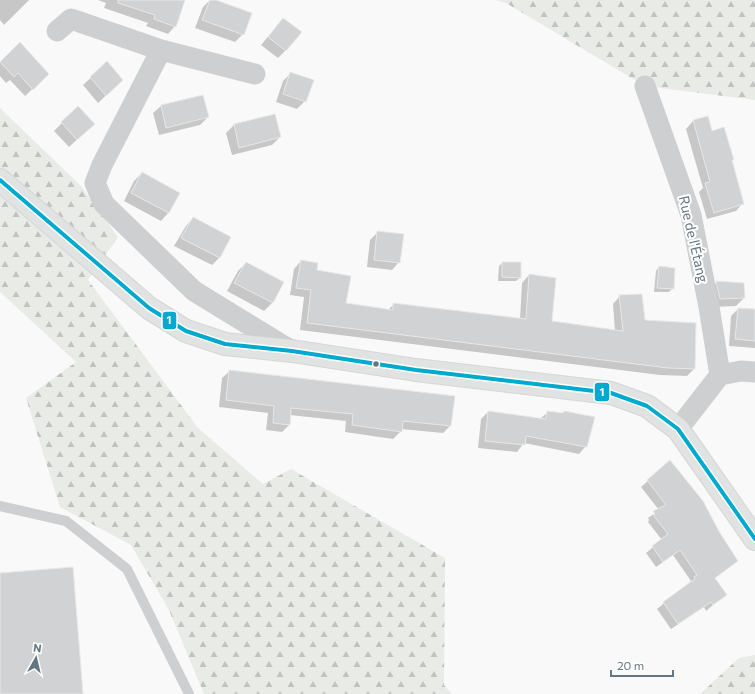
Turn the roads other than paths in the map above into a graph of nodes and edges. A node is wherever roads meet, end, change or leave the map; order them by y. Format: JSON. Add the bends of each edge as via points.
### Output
{"nodes":[{"id":1,"x":57,"y":31,"type":"dead end"},
{"id":2,"x":161,"y":50,"type":"junction"},
{"id":3,"x":255,"y":74,"type":"dead end"},
{"id":4,"x":645,"y":86,"type":"dead end"},
{"id":5,"x":0,"y":180,"type":"edge"},
{"id":6,"x":292,"y":351,"type":"junction"},
{"id":7,"x":755,"y":372,"type":"edge"},
{"id":8,"x":720,"y":375,"type":"junction"},
{"id":9,"x":678,"y":429,"type":"junction"},
{"id":10,"x":0,"y":506,"type":"edge"},
{"id":11,"x":755,"y":539,"type":"edge"},
{"id":12,"x":189,"y":694,"type":"edge"}],
"edges":[{"from":1,"to":2,"type":"street","via":[[71,19]]},
{"from":2,"to":3,"type":"street"},
{"from":2,"to":6,"type":"street","via":[[95,183],[104,204],[194,291]]},
{"from":4,"to":8,"type":"street","name":"Rue de l'Étang","via":[[691,215]]},
{"from":5,"to":6,"type":"main road","via":[[150,308],[186,331],[225,344]]},
{"from":6,"to":9,"type":"main road","via":[[416,370],[611,393],[647,406]]},
{"from":7,"to":8,"type":"street","via":[[741,371]]},
{"from":8,"to":9,"type":"street"},
{"from":9,"to":11,"type":"main road"},
{"from":10,"to":12,"type":"lane","via":[[66,521],[127,569]]}]}
